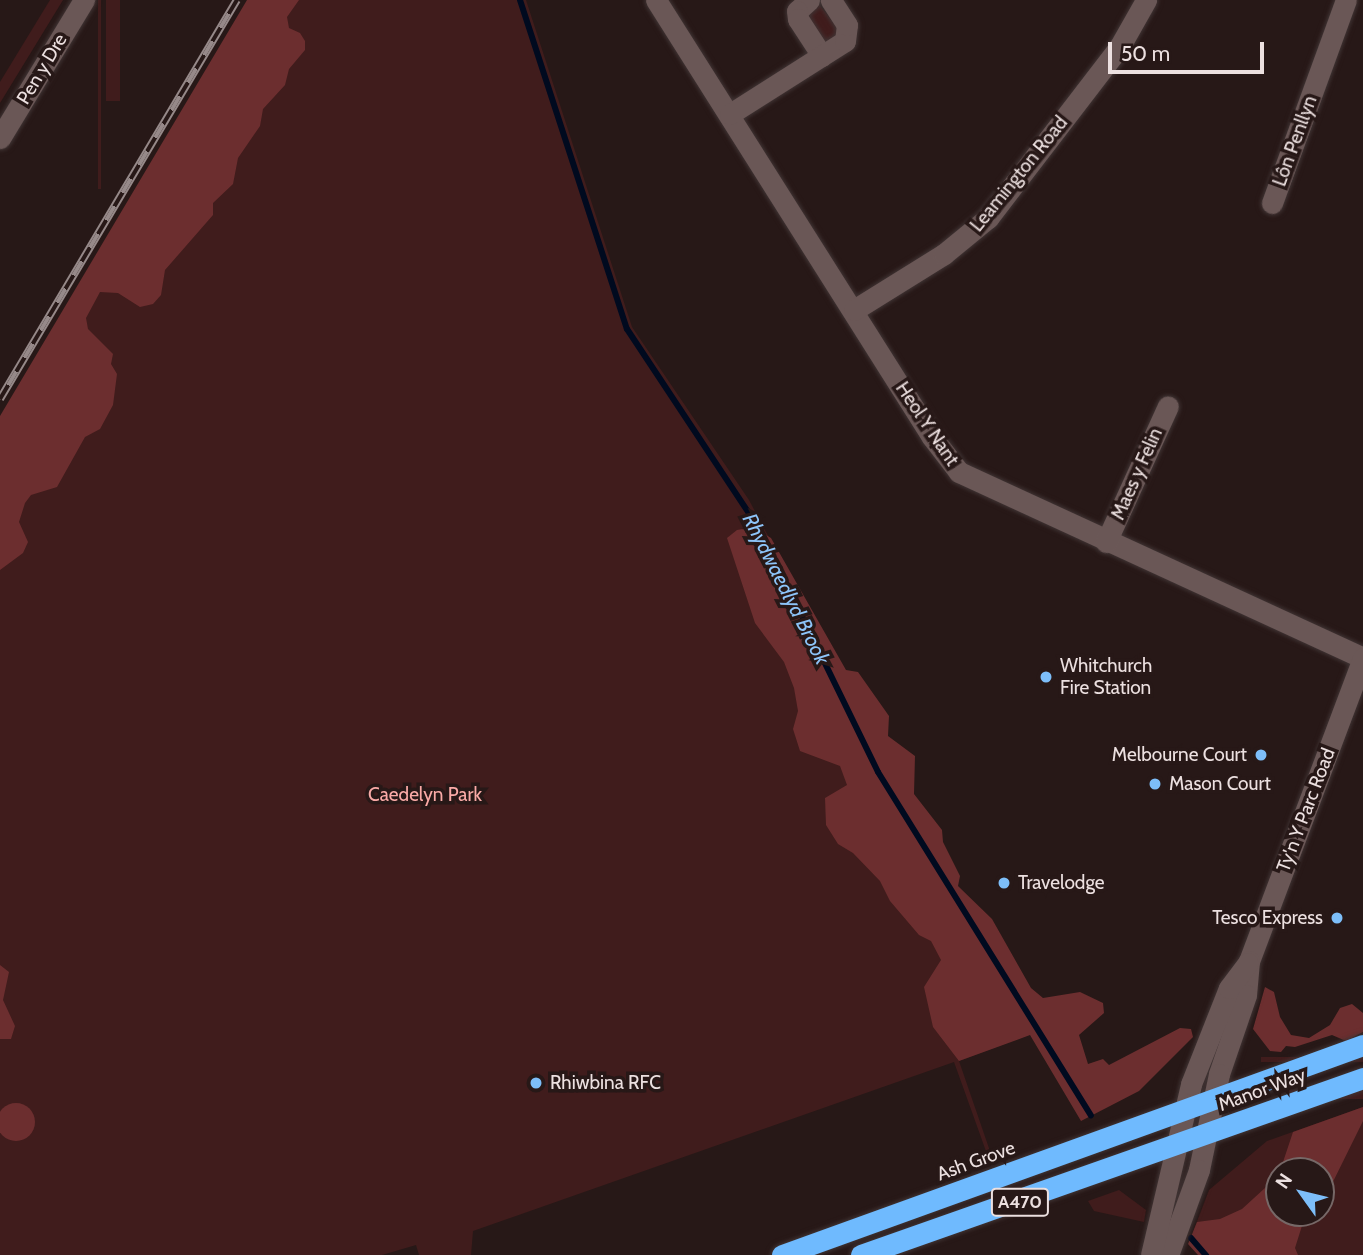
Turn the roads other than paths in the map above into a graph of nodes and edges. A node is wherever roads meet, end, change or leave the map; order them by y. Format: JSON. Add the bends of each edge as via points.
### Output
{"nodes":[{"id":1,"x":84,"y":0,"type":"edge"},
{"id":2,"x":656,"y":0,"type":"edge"},
{"id":3,"x":809,"y":0,"type":"edge"},
{"id":4,"x":831,"y":0,"type":"edge"},
{"id":5,"x":1146,"y":0,"type":"edge"},
{"id":6,"x":1346,"y":0,"type":"edge"},
{"id":7,"x":822,"y":56,"type":"junction"},
{"id":8,"x":730,"y":114,"type":"junction"},
{"id":9,"x":0,"y":138,"type":"edge"},
{"id":10,"x":1272,"y":203,"type":"dead end"},
{"id":11,"x":853,"y":310,"type":"junction"},
{"id":12,"x":1168,"y":406,"type":"dead end"},
{"id":13,"x":1106,"y":542,"type":"junction"},
{"id":14,"x":1363,"y":658,"type":"edge"},
{"id":15,"x":1250,"y":961,"type":"junction"},
{"id":16,"x":1363,"y":1045,"type":"edge"},
{"id":17,"x":1363,"y":1078,"type":"edge"},
{"id":18,"x":1210,"y":1118,"type":"junction"},
{"id":19,"x":1181,"y":1126,"type":"junction"},
{"id":20,"x":782,"y":1255,"type":"edge"},
{"id":21,"x":861,"y":1255,"type":"edge"},
{"id":22,"x":1151,"y":1255,"type":"edge"},
{"id":23,"x":1168,"y":1255,"type":"edge"}],
"edges":[{"from":1,"to":9,"type":"street","name":"Pen y Dre"},
{"from":2,"to":8,"type":"street","name":"Heol Y Nant"},
{"from":3,"to":7,"type":"street","via":[[797,11],[798,19]]},
{"from":4,"to":7,"type":"street","via":[[849,34]]},
{"from":5,"to":11,"type":"street","name":"Leamington Road","via":[[1097,78],[988,218],[944,254]]},
{"from":6,"to":10,"type":"street","name":"Lôn Penllyn"},
{"from":7,"to":8,"type":"street"},
{"from":8,"to":11,"type":"street","name":"Heol Y Nant"},
{"from":11,"to":13,"type":"street","name":"Heol Y Nant","via":[[959,472]]},
{"from":12,"to":13,"type":"street","name":"Maes y Felin"},
{"from":13,"to":14,"type":"street","name":"Heol Y Nant"},
{"from":14,"to":15,"type":"street","name":"Ty'n Y Parc Road"},
{"from":15,"to":18,"type":"street","name":"Ty'n Y Parc Road","via":[[1246,995]]},
{"from":15,"to":19,"type":"street","name":"Ty'n Y Parc Road","via":[[1229,988]]},
{"from":16,"to":18,"type":"highway","name":"Manor Way","number":"A470"},
{"from":17,"to":18,"type":"highway","name":"Manor Way","number":"A470"},
{"from":18,"to":19,"type":"highway","name":"Manor Way","number":"A470"},
{"from":18,"to":19,"type":"highway","name":"Manor Way","number":"A470"},
{"from":18,"to":23,"type":"street","name":"Ty'n Y Parc Road","via":[[1199,1170]]},
{"from":19,"to":20,"type":"highway","name":"Ash Grove","number":"A470"},
{"from":19,"to":21,"type":"highway","number":"A470"},
{"from":19,"to":22,"type":"street","name":"Ty'n Y Parc Road"}]}
